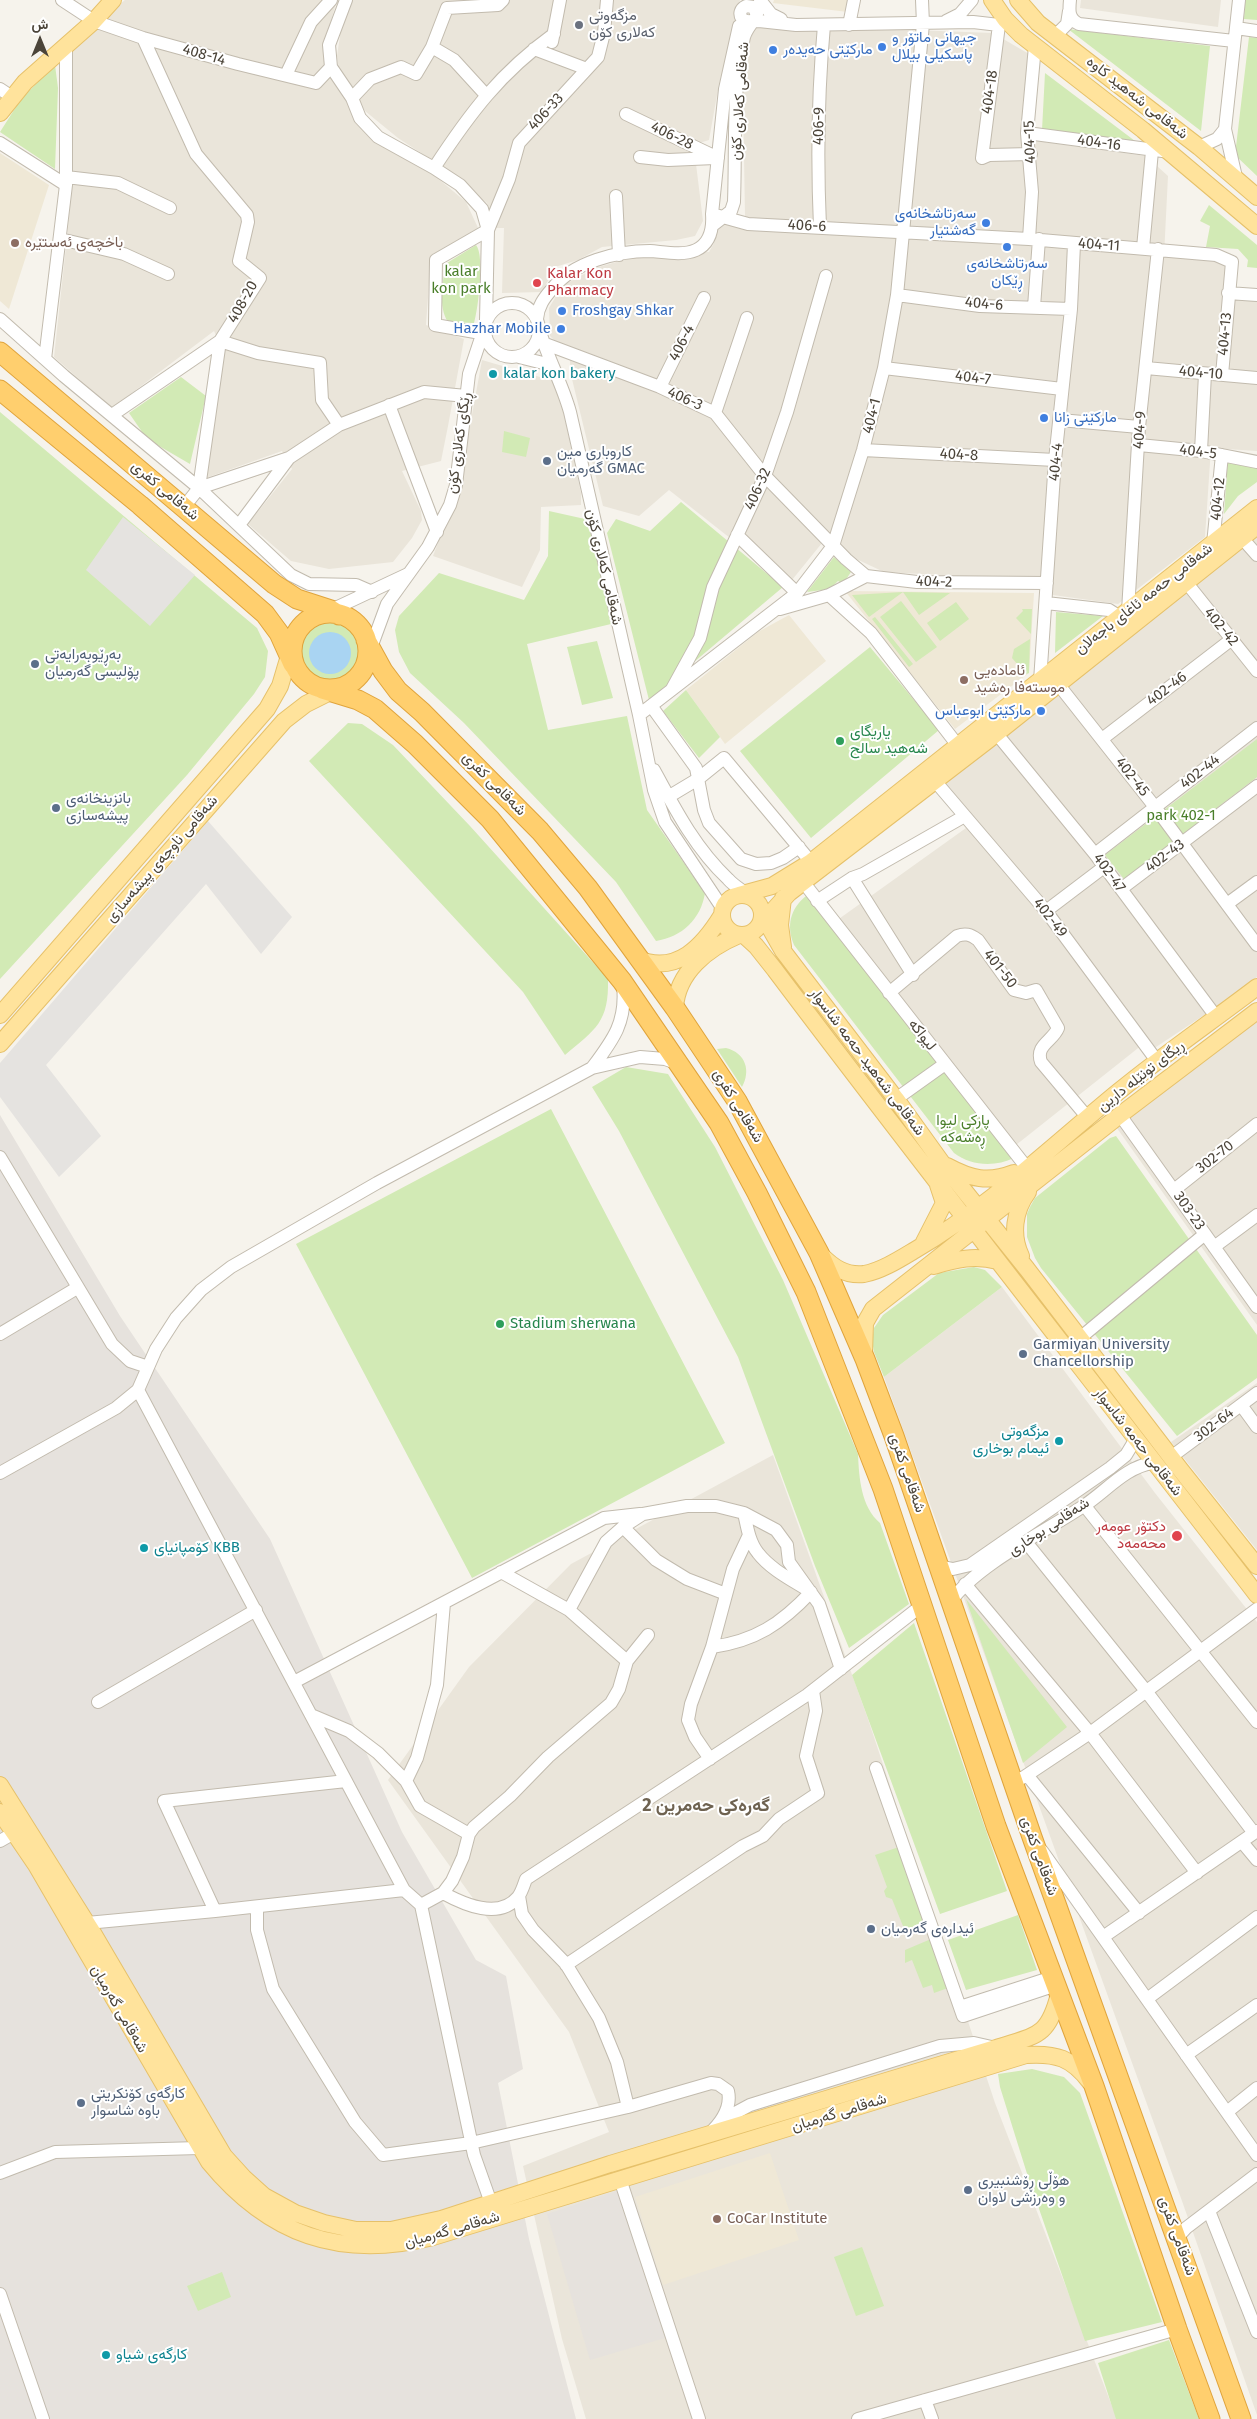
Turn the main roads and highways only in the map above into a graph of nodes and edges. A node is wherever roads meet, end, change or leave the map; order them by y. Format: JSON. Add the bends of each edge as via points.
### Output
{"nodes":[{"id":1,"x":992,"y":0,"type":"edge"},
{"id":2,"x":1018,"y":0,"type":"edge"},
{"id":3,"x":109,"y":2,"type":"edge"},
{"id":4,"x":999,"y":25,"type":"road end"},
{"id":5,"x":1021,"y":35,"type":"junction"},
{"id":6,"x":1127,"y":90,"type":"junction"},
{"id":7,"x":6,"y":93,"type":"edge"},
{"id":8,"x":1115,"y":108,"type":"junction"},
{"id":9,"x":0,"y":113,"type":"edge"},
{"id":10,"x":1257,"y":196,"type":"edge"},
{"id":11,"x":1257,"y":226,"type":"edge"},
{"id":12,"x":0,"y":352,"type":"edge"},
{"id":13,"x":2,"y":395,"type":"edge"},
{"id":14,"x":1257,"y":508,"type":"edge"},
{"id":15,"x":1257,"y":526,"type":"edge"},
{"id":16,"x":331,"y":613,"type":"junction"},
{"id":17,"x":368,"y":648,"type":"junction"},
{"id":18,"x":291,"y":656,"type":"junction"},
{"id":19,"x":330,"y":690,"type":"junction"},
{"id":20,"x":893,"y":806,"type":"junction"},
{"id":21,"x":744,"y":895,"type":"junction"},
{"id":22,"x":783,"y":898,"type":"junction"},
{"id":23,"x":722,"y":912,"type":"junction"},
{"id":24,"x":762,"y":920,"type":"junction"},
{"id":25,"x":741,"y":935,"type":"junction"},
{"id":26,"x":784,"y":952,"type":"junction"},
{"id":27,"x":638,"y":960,"type":"junction"},
{"id":28,"x":1257,"y":987,"type":"edge"},
{"id":29,"x":676,"y":1008,"type":"junction"},
{"id":30,"x":1257,"y":1011,"type":"edge"},
{"id":31,"x":0,"y":1015,"type":"edge"},
{"id":32,"x":0,"y":1044,"type":"edge"},
{"id":33,"x":1028,"y":1168,"type":"junction"},
{"id":34,"x":938,"y":1170,"type":"junction"},
{"id":35,"x":1035,"y":1183,"type":"junction"},
{"id":36,"x":976,"y":1218,"type":"junction"},
{"id":37,"x":922,"y":1246,"type":"junction"},
{"id":38,"x":819,"y":1253,"type":"junction"},
{"id":39,"x":998,"y":1261,"type":"junction"},
{"id":40,"x":925,"y":1269,"type":"junction"},
{"id":41,"x":1028,"y":1269,"type":"junction"},
{"id":42,"x":864,"y":1359,"type":"junction"},
{"id":43,"x":1173,"y":1469,"type":"junction"},
{"id":44,"x":907,"y":1474,"type":"junction"},
{"id":45,"x":882,"y":1485,"type":"junction"},
{"id":46,"x":1257,"y":1566,"type":"edge"},
{"id":47,"x":1257,"y":1595,"type":"edge"},
{"id":48,"x":0,"y":1785,"type":"edge"},
{"id":49,"x":0,"y":1812,"type":"edge"},
{"id":50,"x":7,"y":1837,"type":"edge"},
{"id":51,"x":1056,"y":1985,"type":"junction"},
{"id":52,"x":1094,"y":2086,"type":"junction"},
{"id":53,"x":648,"y":2153,"type":"junction"},
{"id":54,"x":653,"y":2169,"type":"junction"},
{"id":55,"x":1210,"y":2419,"type":"edge"},
{"id":56,"x":1241,"y":2419,"type":"edge"}],
"edges":[{"from":1,"to":5,"type":"main road"},
{"from":2,"to":6,"type":"main road","name":"شەقامی شەهید کاوە","via":[[1038,22]]},
{"from":3,"to":7,"type":"main road","via":[[94,21],[36,72]]},
{"from":4,"to":5,"type":"main road"},
{"from":5,"to":8,"type":"main road","name":"شەقامی شەهید کاوە"},
{"from":6,"to":8,"type":"main road"},
{"from":6,"to":10,"type":"main road","name":"شەقامی شەهید کاوە"},
{"from":7,"to":9,"type":"main road"},
{"from":8,"to":11,"type":"main road","name":"شەقامی شەهید کاوە"},
{"from":12,"to":16,"type":"highway","name":"شەقامی کفری","via":[[274,584],[297,599]]},
{"from":13,"to":18,"type":"highway","name":"شەقامی کفری","via":[[132,499],[265,614]]},
{"from":14,"to":20,"type":"main road","name":"شەقامی حەمە ئاغای باجەلان","via":[[959,747]]},
{"from":15,"to":20,"type":"main road","name":"شەقامی حەمە ئاغای باجەلان","via":[[935,781]]},
{"from":16,"to":17,"type":"highway","via":[[356,624]]},
{"from":16,"to":18,"type":"highway","via":[[313,617],[298,630]]},
{"from":17,"to":19,"type":"highway","via":[[364,668],[357,678],[348,685]]},
{"from":17,"to":27,"type":"highway","name":"شەقامی کفری","via":[[398,691],[563,857]]},
{"from":18,"to":19,"type":"highway","via":[[301,677]]},
{"from":18,"to":31,"type":"main road","name":"شەقامی ناوچەی پیشەسازی","via":[[267,709]]},
{"from":19,"to":32,"type":"main road","name":"شەقامی ناوچەی پیشەسازی","via":[[284,720]]},
{"from":19,"to":45,"type":"highway","name":"شەقامی کفری","via":[[375,709],[415,744],[490,819],[622,981],[737,1156],[806,1292]]},
{"from":20,"to":21,"type":"main road","name":"شەقامی حەمە ئاغای باجەلان","via":[[772,886]]},
{"from":20,"to":22,"type":"main road","name":"شەقامی حەمە ئاغای باجەلان"},
{"from":21,"to":23,"type":"main road","via":[[729,900]]},
{"from":21,"to":24,"type":"main road","via":[[758,903]]},
{"from":22,"to":24,"type":"main road","name":"شەقامی حەمە ئاغای باجەلان"},
{"from":22,"to":26,"type":"main road","via":[[780,925]]},
{"from":23,"to":25,"type":"main road","via":[[727,928]]},
{"from":23,"to":27,"type":"main road","via":[[702,942],[679,960],[659,965]]},
{"from":24,"to":25,"type":"main road","via":[[755,930]]},
{"from":24,"to":26,"type":"main road","name":"شەقامی شەهید حەمە شاسوار"},
{"from":25,"to":29,"type":"main road","via":[[712,949],[688,971],[677,991]]},
{"from":25,"to":34,"type":"main road","name":"شەقامی شەهید حەمە شاسوار","via":[[770,963]]},
{"from":26,"to":34,"type":"main road","name":"شەقامی شەهید حەمە شاسوار","via":[[896,1098]]},
{"from":27,"to":29,"type":"highway","name":"شەقامی کفری"},
{"from":28,"to":33,"type":"main road","name":"ڕیگای تونێلە دارین","via":[[1157,1061]]},
{"from":29,"to":38,"type":"highway","name":"شەقامی کفری","via":[[748,1121]]},
{"from":30,"to":35,"type":"main road"},
{"from":33,"to":34,"type":"main road","via":[[1000,1178],[977,1179]]},
{"from":33,"to":36,"type":"main road","name":"ڕیگای تونێلە دارین"},
{"from":34,"to":36,"type":"main road","name":"شەقامی شەهید حەمە شاسوار"},
{"from":34,"to":37,"type":"main road","via":[[944,1203]]},
{"from":35,"to":36,"type":"main road"},
{"from":35,"to":41,"type":"main road","via":[[1021,1202],[1015,1224],[1016,1244]]},
{"from":36,"to":37,"type":"main road"},
{"from":36,"to":39,"type":"main road","name":"شەقامی حەمە شاسوار"},
{"from":36,"to":40,"type":"main road"},
{"from":36,"to":41,"type":"main road","name":"شەقامی حەمە شاسوار"},
{"from":37,"to":38,"type":"main road","via":[[863,1274],[832,1267]]},
{"from":38,"to":42,"type":"highway","name":"شەقامی کفری"},
{"from":39,"to":40,"type":"main road","via":[[966,1258]]},
{"from":39,"to":43,"type":"main road","name":"شەقامی حەمە شاسوار","via":[[1153,1463]]},
{"from":40,"to":42,"type":"main road","via":[[868,1316],[863,1334]]},
{"from":41,"to":43,"type":"main road","name":"شەقامی حەمە شاسوار"},
{"from":42,"to":44,"type":"highway","name":"شەقامی کفری"},
{"from":43,"to":46,"type":"main road","name":"شەقامی حەمە شاسوار"},
{"from":43,"to":47,"type":"main road","name":"شەقامی حەمە شاسوار"},
{"from":44,"to":45,"type":"highway"},
{"from":44,"to":56,"type":"highway","name":"شەقامی کفری","via":[[951,1600],[1020,1779],[1032,1837]]},
{"from":45,"to":51,"type":"highway","name":"شەقامی کفری","via":[[996,1826]]},
{"from":48,"to":53,"type":"main road","name":"شەقامی گەرمیان","via":[[87,1923],[216,2144],[244,2178],[272,2202],[324,2223],[371,2231],[412,2226]]},
{"from":49,"to":50,"type":"main road","name":"شەقامی گەرمیان"},
{"from":50,"to":54,"type":"main road","name":"شەقامی گەرمیان","via":[[55,1899],[199,2148],[226,2182],[275,2222],[314,2238],[354,2246],[393,2245],[418,2241]]},
{"from":51,"to":52,"type":"highway","name":"شەقامی کفری"},
{"from":51,"to":53,"type":"main road","name":"شەقامی گەرمیان","via":[[1054,2014],[1047,2026],[1035,2034]]},
{"from":52,"to":54,"type":"main road","name":"شەقامی گەرمیان","via":[[1078,2066],[1066,2059],[1026,2055]]},
{"from":52,"to":55,"type":"highway","name":"شەقامی کفری"},
{"from":53,"to":54,"type":"main road"}]}
